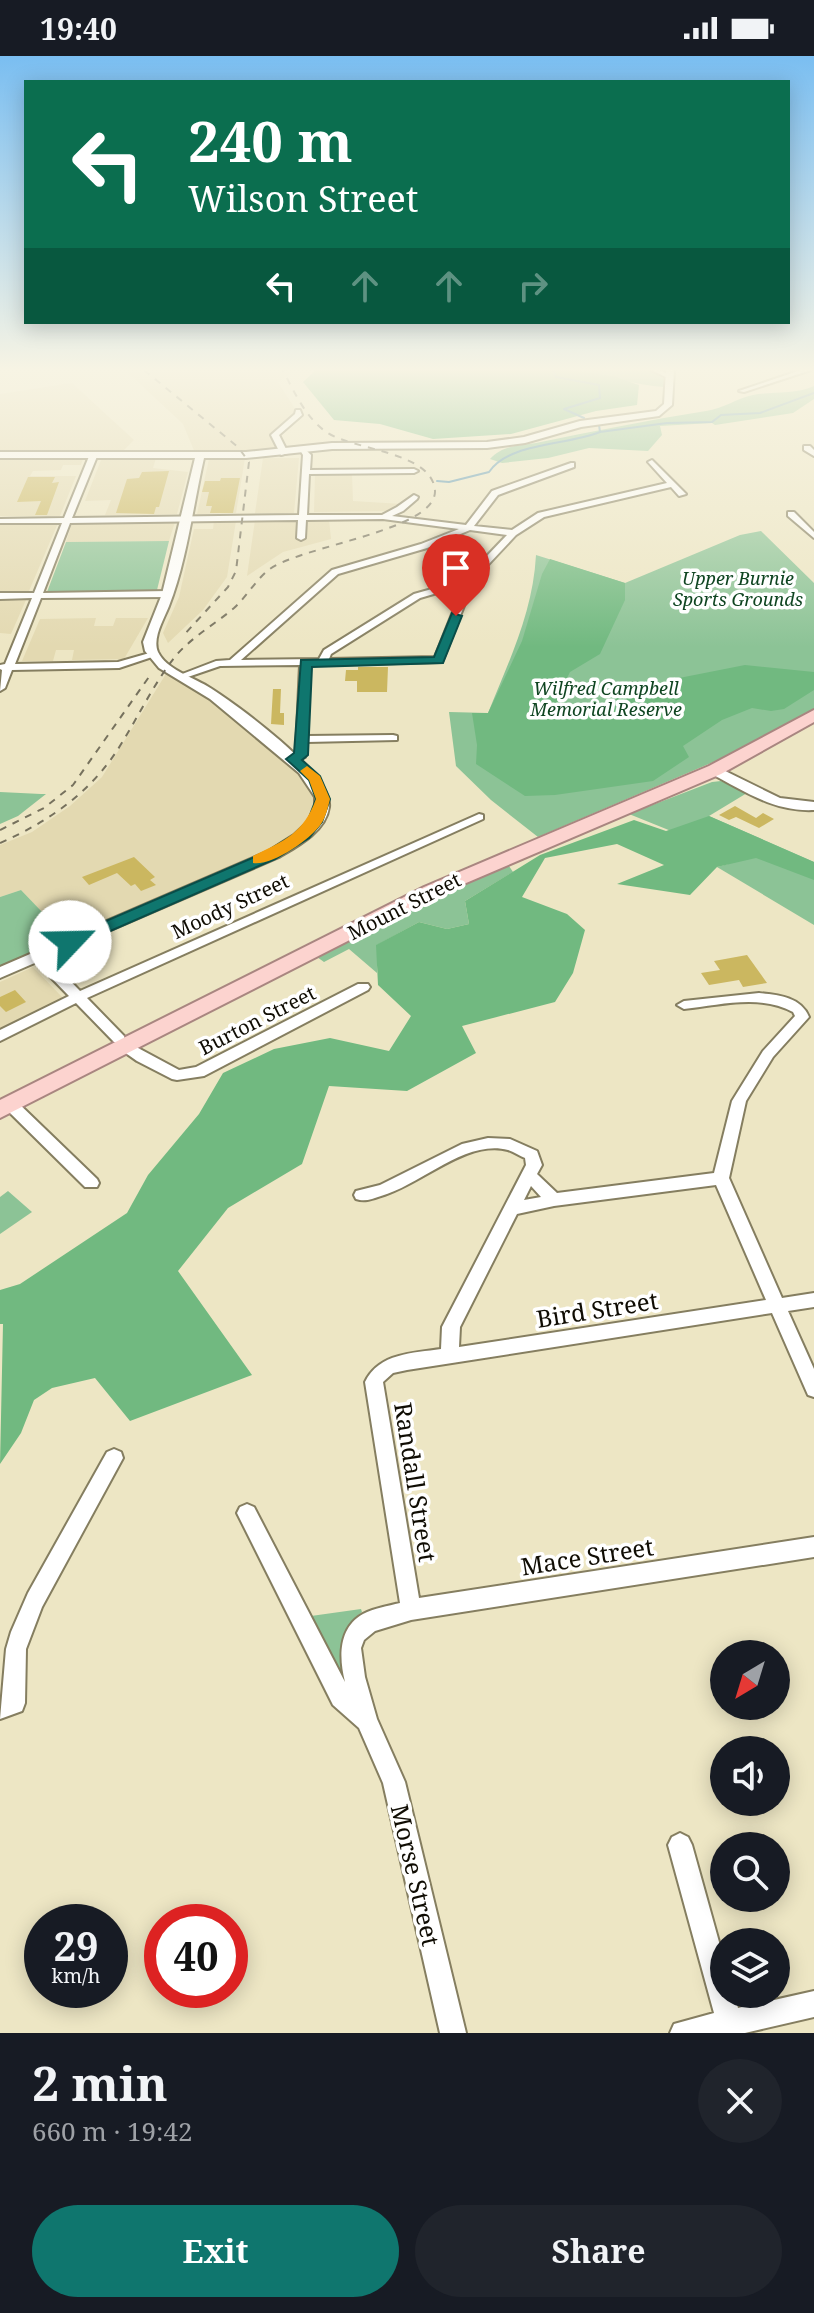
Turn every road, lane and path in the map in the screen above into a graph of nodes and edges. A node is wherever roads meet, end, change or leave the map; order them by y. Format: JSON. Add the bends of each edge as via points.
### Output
{"nodes":[{"id":1,"x":91,"y":462,"type":"edge"},
{"id":2,"x":198,"y":462,"type":"edge"},
{"id":3,"x":307,"y":462,"type":"edge"},
{"id":4,"x":652,"y":462,"type":"dead end"},
{"id":5,"x":571,"y":465,"type":"dead end"},
{"id":6,"x":414,"y":471,"type":"dead end"},
{"id":7,"x":306,"y":472,"type":"junction"},
{"id":8,"x":672,"y":484,"type":"junction"},
{"id":9,"x":682,"y":494,"type":"dead end"},
{"id":10,"x":414,"y":497,"type":"dead end"},
{"id":11,"x":791,"y":514,"type":"dead end"},
{"id":12,"x":302,"y":516,"type":"junction"},
{"id":13,"x":187,"y":517,"type":"junction"},
{"id":14,"x":383,"y":517,"type":"junction"},
{"id":15,"x":67,"y":519,"type":"junction"},
{"id":16,"x":0,"y":521,"type":"edge"},
{"id":17,"x":468,"y":528,"type":"junction"},
{"id":18,"x":513,"y":533,"type":"junction"},
{"id":19,"x":814,"y":536,"type":"edge"},
{"id":20,"x":301,"y":538,"type":"dead end"},
{"id":21,"x":457,"y":586,"type":"junction"},
{"id":22,"x":168,"y":594,"type":"junction"},
{"id":23,"x":37,"y":595,"type":"junction"},
{"id":24,"x":0,"y":596,"type":"edge"},
{"id":25,"x":153,"y":655,"type":"junction"},
{"id":26,"x":232,"y":663,"type":"junction"},
{"id":27,"x":305,"y":663,"type":"junction"},
{"id":28,"x":322,"y":663,"type":"junction"},
{"id":29,"x":4,"y":667,"type":"edge"},
{"id":30,"x":182,"y":676,"type":"junction"},
{"id":31,"x":0,"y":688,"type":"edge"},
{"id":32,"x":814,"y":715,"type":"edge"},
{"id":33,"x":393,"y":738,"type":"dead end"},
{"id":34,"x":303,"y":739,"type":"junction"},
{"id":35,"x":293,"y":759,"type":"junction"},
{"id":36,"x":715,"y":770,"type":"junction"},
{"id":37,"x":814,"y":806,"type":"edge"},
{"id":38,"x":479,"y":817,"type":"dead end"},
{"id":39,"x":38,"y":956,"type":"junction"},
{"id":40,"x":0,"y":973,"type":"edge"},
{"id":41,"x":363,"y":987,"type":"dead end"},
{"id":42,"x":78,"y":998,"type":"junction"},
{"id":43,"x":684,"y":1005,"type":"dead end"},
{"id":44,"x":0,"y":1036,"type":"edge"},
{"id":45,"x":122,"y":1042,"type":"junction"},
{"id":46,"x":5,"y":1107,"type":"edge"},
{"id":47,"x":529,"y":1175,"type":"junction"},
{"id":48,"x":721,"y":1178,"type":"junction"},
{"id":49,"x":91,"y":1183,"type":"dead end"},
{"id":50,"x":362,"y":1195,"type":"dead end"},
{"id":51,"x":554,"y":1200,"type":"junction"},
{"id":52,"x":512,"y":1209,"type":"junction"},
{"id":53,"x":814,"y":1300,"type":"edge"},
{"id":54,"x":777,"y":1305,"type":"junction"},
{"id":55,"x":450,"y":1356,"type":"junction"},
{"id":56,"x":387,"y":1367,"type":"joint"},
{"id":57,"x":814,"y":1389,"type":"edge"},
{"id":58,"x":114,"y":1458,"type":"dead end"},
{"id":59,"x":247,"y":1513,"type":"dead end"},
{"id":60,"x":814,"y":1547,"type":"edge"},
{"id":61,"x":411,"y":1610,"type":"junction"},
{"id":62,"x":369,"y":1622,"type":"joint"},
{"id":63,"x":0,"y":1708,"type":"edge"},
{"id":64,"x":367,"y":1721,"type":"junction"},
{"id":65,"x":680,"y":1845,"type":"dead end"},
{"id":66,"x":814,"y":2004,"type":"edge"},
{"id":67,"x":731,"y":2028,"type":"edge"},
{"id":68,"x":453,"y":2033,"type":"edge"},
{"id":69,"x":683,"y":2033,"type":"edge"}],
"edges":[{"from":1,"to":15,"type":"street"},
{"from":2,"to":13,"type":"street"},
{"from":3,"to":7,"type":"street"},
{"from":4,"to":8,"type":"street"},
{"from":5,"to":17,"type":"street","via":[[495,493]]},
{"from":6,"to":7,"type":"street"},
{"from":7,"to":12,"type":"street"},
{"from":8,"to":9,"type":"street"},
{"from":8,"to":18,"type":"street","via":[[551,512]]},
{"from":10,"to":14,"type":"street"},
{"from":11,"to":19,"type":"street"},
{"from":12,"to":13,"type":"street"},
{"from":12,"to":14,"type":"street"},
{"from":12,"to":20,"type":"street"},
{"from":13,"to":15,"type":"street"},
{"from":13,"to":22,"type":"street"},
{"from":14,"to":17,"type":"street"},
{"from":15,"to":16,"type":"street"},
{"from":15,"to":23,"type":"street"},
{"from":17,"to":18,"type":"street"},
{"from":17,"to":26,"type":"street","via":[[335,572]]},
{"from":18,"to":21,"type":"street"},
{"from":21,"to":28,"type":"street","via":[[406,602],[327,652]]},
{"from":21,"to":28,"type":"street","via":[[465,593],[439,660]]},
{"from":22,"to":23,"type":"street"},
{"from":22,"to":25,"type":"street","via":[[149,642]]},
{"from":23,"to":24,"type":"street"},
{"from":23,"to":29,"type":"street"},
{"from":25,"to":29,"type":"street","via":[[119,665]]},
{"from":25,"to":30,"type":"street"},
{"from":26,"to":27,"type":"street"},
{"from":26,"to":30,"type":"street","via":[[209,664]]},
{"from":27,"to":28,"type":"street"},
{"from":27,"to":34,"type":"street"},
{"from":29,"to":31,"type":"street"},
{"from":30,"to":35,"type":"street"},
{"from":32,"to":36,"type":"highway","name":"Mount Street"},
{"from":33,"to":34,"type":"street"},
{"from":34,"to":35,"type":"street","via":[[301,755]]},
{"from":35,"to":39,"type":"street","via":[[315,779],[323,799],[304,835],[269,856]]},
{"from":36,"to":37,"type":"street","via":[[773,801],[793,808]]},
{"from":36,"to":45,"type":"highway","name":"Mount Street","via":[[431,891]]},
{"from":38,"to":42,"type":"street","name":"Moody Street"},
{"from":39,"to":40,"type":"street"},
{"from":39,"to":42,"type":"street","name":"Burton Street"},
{"from":41,"to":45,"type":"street","name":"Burton Street","via":[[199,1072],[177,1075]]},
{"from":42,"to":44,"type":"street","name":"Moody Street"},
{"from":42,"to":45,"type":"street","name":"Burton Street"},
{"from":43,"to":48,"type":"street","via":[[777,1000],[799,1009],[802,1017],[768,1054],[739,1101]]},
{"from":45,"to":46,"type":"highway","name":"Mount Street"},
{"from":46,"to":49,"type":"street"},
{"from":47,"to":50,"type":"street","via":[[532,1155],[523,1149],[474,1145],[392,1188]]},
{"from":47,"to":51,"type":"street"},
{"from":47,"to":52,"type":"street"},
{"from":48,"to":51,"type":"street"},
{"from":48,"to":54,"type":"street"},
{"from":51,"to":52,"type":"street"},
{"from":52,"to":55,"type":"street","via":[[451,1327]]},
{"from":53,"to":54,"type":"street","name":"Bird Street"},
{"from":54,"to":55,"type":"street","name":"Bird Street"},
{"from":54,"to":57,"type":"street"},
{"from":55,"to":56,"type":"street","name":"Bird Street"},
{"from":56,"to":61,"type":"street","name":"Randall Street","via":[[374,1382]]},
{"from":58,"to":63,"type":"street","via":[[35,1600],[16,1649],[14,1703]]},
{"from":59,"to":64,"type":"street","name":"Morse Street","via":[[341,1697]]},
{"from":60,"to":61,"type":"street","name":"Mace Street"},
{"from":61,"to":62,"type":"street","name":"Mace Street"},
{"from":62,"to":64,"type":"street","name":"Morse Street","via":[[356,1633],[351,1648]]},
{"from":64,"to":68,"type":"street","name":"Morse Street","via":[[394,1782]]},
{"from":65,"to":67,"type":"street"},
{"from":66,"to":67,"type":"street"},
{"from":67,"to":69,"type":"street"}]}
